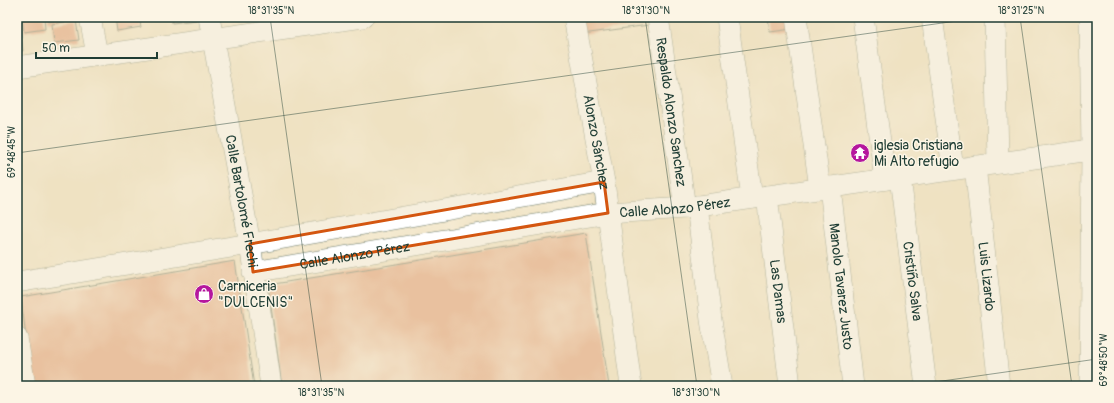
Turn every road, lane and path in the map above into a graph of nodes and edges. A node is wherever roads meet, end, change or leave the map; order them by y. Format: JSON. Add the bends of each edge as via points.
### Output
{"nodes":[{"id":1,"x":90,"y":17,"type":"edge"},
{"id":2,"x":209,"y":17,"type":"edge"},
{"id":3,"x":363,"y":17,"type":"edge"},
{"id":4,"x":574,"y":17,"type":"edge"},
{"id":5,"x":658,"y":17,"type":"edge"},
{"id":6,"x":727,"y":17,"type":"edge"},
{"id":7,"x":796,"y":17,"type":"edge"},
{"id":8,"x":862,"y":17,"type":"edge"},
{"id":9,"x":932,"y":17,"type":"edge"},
{"id":10,"x":995,"y":17,"type":"edge"},
{"id":11,"x":1090,"y":17,"type":"edge"},
{"id":12,"x":335,"y":19,"type":"edge"},
{"id":13,"x":212,"y":39,"type":"junction"},
{"id":14,"x":97,"y":55,"type":"junction"},
{"id":15,"x":17,"y":67,"type":"edge"},
{"id":16,"x":1095,"y":149,"type":"edge"},
{"id":17,"x":998,"y":163,"type":"junction"},
{"id":18,"x":974,"y":166,"type":"junction"},
{"id":19,"x":953,"y":170,"type":"junction"},
{"id":20,"x":892,"y":178,"type":"junction"},
{"id":21,"x":604,"y":182,"type":"junction"},
{"id":22,"x":825,"y":188,"type":"junction"},
{"id":23,"x":760,"y":197,"type":"junction"},
{"id":24,"x":691,"y":207,"type":"junction"},
{"id":25,"x":608,"y":213,"type":"junction"},
{"id":26,"x":250,"y":244,"type":"junction"},
{"id":27,"x":254,"y":272,"type":"junction"},
{"id":28,"x":17,"y":282,"type":"edge"},
{"id":29,"x":17,"y":338,"type":"edge"},
{"id":30,"x":25,"y":386,"type":"edge"},
{"id":31,"x":271,"y":386,"type":"edge"},
{"id":32,"x":631,"y":386,"type":"edge"},
{"id":33,"x":722,"y":386,"type":"edge"},
{"id":34,"x":790,"y":386,"type":"edge"},
{"id":35,"x":853,"y":386,"type":"edge"},
{"id":36,"x":926,"y":386,"type":"edge"},
{"id":37,"x":999,"y":386,"type":"edge"},
{"id":38,"x":1090,"y":386,"type":"edge"}],
"edges":[{"from":1,"to":14,"type":"street"},
{"from":2,"to":13,"type":"street","name":"Calle Bartolomé Frechi"},
{"from":3,"to":12,"type":"street"},
{"from":4,"to":21,"type":"street","name":"Alonzo Sánchez"},
{"from":5,"to":24,"type":"street","name":"Respaldo Alonzo Sanchez"},
{"from":6,"to":23,"type":"street","name":"Las Damas"},
{"from":7,"to":22,"type":"street","name":"Manolo Tavarez Justo"},
{"from":8,"to":20,"type":"street","name":"Cristiño Salva"},
{"from":9,"to":19,"type":"street"},
{"from":10,"to":17,"type":"street"},
{"from":11,"to":16,"type":"street"},
{"from":12,"to":13,"type":"street"},
{"from":13,"to":14,"type":"street"},
{"from":13,"to":26,"type":"street","name":"Calle Bartolomé Frechi"},
{"from":14,"to":15,"type":"street"},
{"from":16,"to":17,"type":"street","name":"Calle Alonzo Pérez"},
{"from":16,"to":38,"type":"street"},
{"from":17,"to":18,"type":"street","name":"Calle Alonzo Pérez"},
{"from":18,"to":19,"type":"street","name":"Calle Alonzo Pérez"},
{"from":18,"to":37,"type":"street","name":"Luis Lizardo"},
{"from":19,"to":20,"type":"street","name":"Calle Alonzo Pérez"},
{"from":20,"to":22,"type":"street","name":"Calle Alonzo Pérez"},
{"from":20,"to":36,"type":"street","name":"Cristiño Salva"},
{"from":21,"to":25,"type":"street","name":"Alonzo Sánchez"},
{"from":21,"to":26,"type":"street","name":"Calle Alonzo Pérez"},
{"from":22,"to":23,"type":"street","name":"Calle Alonzo Pérez"},
{"from":22,"to":35,"type":"street","name":"Manolo Tavarez Justo"},
{"from":23,"to":24,"type":"street","name":"Calle Alonzo Pérez"},
{"from":23,"to":34,"type":"street","name":"Las Damas"},
{"from":24,"to":25,"type":"street","name":"Calle Alonzo Pérez"},
{"from":24,"to":33,"type":"street","name":"Respaldo Alonzo Sanchez"},
{"from":25,"to":27,"type":"street","name":"Calle Alonzo Pérez"},
{"from":25,"to":32,"type":"street","name":"Alonzo Sánchez"},
{"from":26,"to":27,"type":"street","name":"Calle Bartolomé Frechi"},
{"from":26,"to":28,"type":"street","name":"Calle Alonzo Pérez"},
{"from":27,"to":31,"type":"street","name":"Calle Bartolomé Frechi"},
{"from":29,"to":30,"type":"street"}]}
